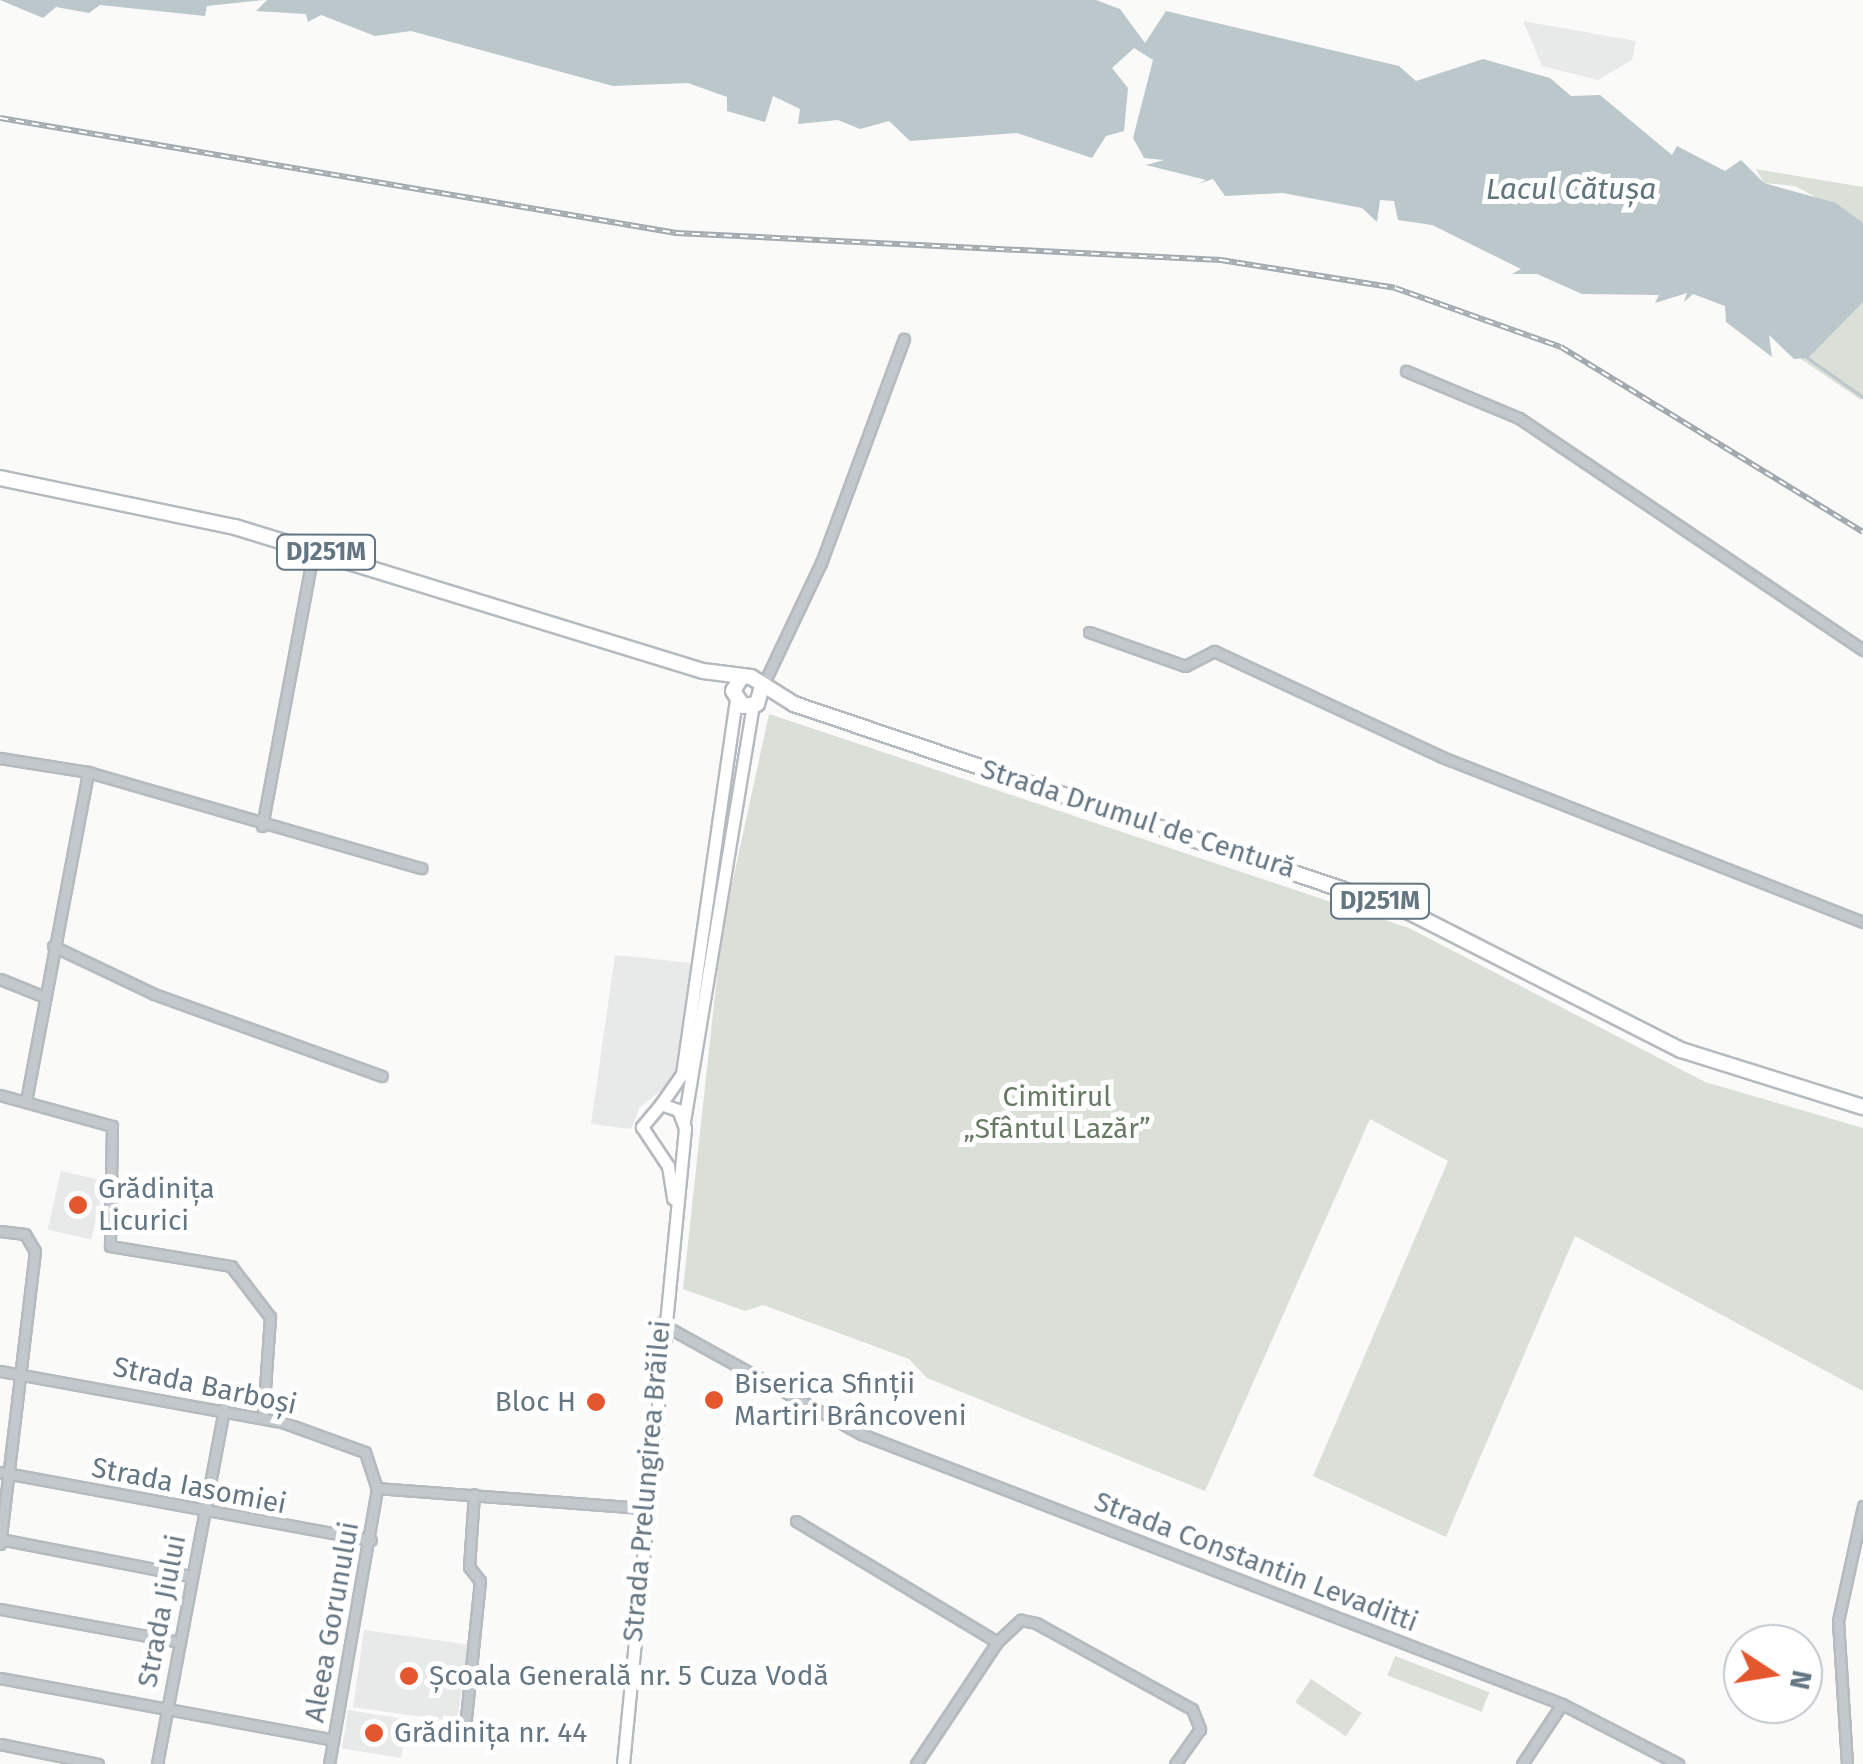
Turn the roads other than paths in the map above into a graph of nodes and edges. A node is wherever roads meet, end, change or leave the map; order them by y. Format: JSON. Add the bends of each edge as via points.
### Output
{"nodes":[{"id":1,"x":904,"y":339,"type":"dead end"},
{"id":2,"x":1406,"y":371,"type":"dead end"},
{"id":3,"x":0,"y":478,"type":"edge"},
{"id":4,"x":314,"y":549,"type":"junction"},
{"id":5,"x":1089,"y":632,"type":"dead end"},
{"id":6,"x":1863,"y":650,"type":"edge"},
{"id":7,"x":703,"y":672,"type":"junction"},
{"id":8,"x":741,"y":678,"type":"junction"},
{"id":9,"x":762,"y":686,"type":"junction"},
{"id":10,"x":735,"y":698,"type":"junction"},
{"id":11,"x":794,"y":704,"type":"junction"},
{"id":12,"x":755,"y":705,"type":"junction"},
{"id":13,"x":0,"y":758,"type":"edge"},
{"id":14,"x":88,"y":772,"type":"junction"},
{"id":15,"x":262,"y":826,"type":"junction"},
{"id":16,"x":421,"y":868,"type":"dead end"},
{"id":17,"x":1863,"y":922,"type":"edge"},
{"id":18,"x":53,"y":946,"type":"junction"},
{"id":19,"x":0,"y":979,"type":"edge"},
{"id":20,"x":45,"y":997,"type":"junction"},
{"id":21,"x":382,"y":1076,"type":"dead end"},
{"id":22,"x":0,"y":1095,"type":"edge"},
{"id":23,"x":26,"y":1101,"type":"junction"},
{"id":24,"x":661,"y":1104,"type":"junction"},
{"id":25,"x":1862,"y":1104,"type":"edge"},
{"id":26,"x":684,"y":1121,"type":"junction"},
{"id":27,"x":682,"y":1135,"type":"junction"},
{"id":28,"x":656,"y":1146,"type":"junction"},
{"id":29,"x":673,"y":1199,"type":"junction"},
{"id":30,"x":0,"y":1231,"type":"edge"},
{"id":31,"x":660,"y":1323,"type":"junction"},
{"id":32,"x":0,"y":1371,"type":"edge"},
{"id":33,"x":26,"y":1375,"type":"junction"},
{"id":34,"x":224,"y":1408,"type":"junction"},
{"id":35,"x":263,"y":1416,"type":"junction"},
{"id":36,"x":0,"y":1472,"type":"edge"},
{"id":37,"x":13,"y":1474,"type":"junction"},
{"id":38,"x":377,"y":1488,"type":"junction"},
{"id":39,"x":474,"y":1494,"type":"junction"},
{"id":40,"x":1863,"y":1506,"type":"edge"},
{"id":41,"x":644,"y":1508,"type":"junction"},
{"id":42,"x":204,"y":1511,"type":"junction"},
{"id":43,"x":796,"y":1521,"type":"dead end"},
{"id":44,"x":0,"y":1540,"type":"edge"},
{"id":45,"x":371,"y":1540,"type":"junction"},
{"id":46,"x":191,"y":1576,"type":"junction"},
{"id":47,"x":0,"y":1609,"type":"edge"},
{"id":48,"x":179,"y":1642,"type":"junction"},
{"id":49,"x":997,"y":1642,"type":"junction"},
{"id":50,"x":0,"y":1678,"type":"edge"},
{"id":51,"x":1562,"y":1704,"type":"junction"},
{"id":52,"x":166,"y":1711,"type":"junction"},
{"id":53,"x":466,"y":1718,"type":"dead end"},
{"id":54,"x":333,"y":1740,"type":"junction"},
{"id":55,"x":0,"y":1744,"type":"edge"},
{"id":56,"x":98,"y":1764,"type":"edge"},
{"id":57,"x":157,"y":1764,"type":"edge"},
{"id":58,"x":329,"y":1764,"type":"edge"},
{"id":59,"x":623,"y":1764,"type":"edge"},
{"id":60,"x":916,"y":1764,"type":"edge"},
{"id":61,"x":1176,"y":1764,"type":"edge"},
{"id":62,"x":1522,"y":1764,"type":"edge"},
{"id":63,"x":1678,"y":1764,"type":"edge"},
{"id":64,"x":1847,"y":1764,"type":"edge"}],
"edges":[{"from":1,"to":9,"type":"street","via":[[821,564]]},
{"from":2,"to":6,"type":"street","via":[[1520,418]]},
{"from":3,"to":4,"type":"highway","number":"DJ251M"},
{"from":4,"to":7,"type":"highway","number":"DJ251M"},
{"from":4,"to":15,"type":"street"},
{"from":5,"to":17,"type":"street","via":[[1185,666],[1214,651],[1442,756]]},
{"from":7,"to":8,"type":"highway"},
{"from":7,"to":10,"type":"highway"},
{"from":8,"to":9,"type":"highway"},
{"from":8,"to":10,"type":"highway"},
{"from":9,"to":11,"type":"highway"},
{"from":9,"to":12,"type":"highway"},
{"from":10,"to":12,"type":"highway"},
{"from":10,"to":24,"type":"main road","via":[[682,1074]]},
{"from":11,"to":12,"type":"highway"},
{"from":11,"to":25,"type":"highway","name":"Strada Drumul de Centură","number":"DJ251M","via":[[1409,912],[1681,1050]]},
{"from":12,"to":26,"type":"main road"},
{"from":13,"to":14,"type":"street"},
{"from":14,"to":15,"type":"street"},
{"from":14,"to":18,"type":"street"},
{"from":15,"to":16,"type":"street"},
{"from":18,"to":20,"type":"street"},
{"from":18,"to":21,"type":"street","via":[[154,994]]},
{"from":19,"to":20,"type":"street"},
{"from":20,"to":23,"type":"street"},
{"from":22,"to":23,"type":"street"},
{"from":23,"to":35,"type":"street","via":[[112,1126],[110,1246],[231,1266],[263,1307],[271,1328]]},
{"from":24,"to":26,"type":"main road"},
{"from":24,"to":28,"type":"main road","via":[[642,1126]]},
{"from":26,"to":27,"type":"main road","name":"Strada Prelungirea Brăilei"},
{"from":27,"to":28,"type":"main road"},
{"from":27,"to":29,"type":"main road","name":"Strada Prelungirea Brăilei"},
{"from":28,"to":29,"type":"main road","name":"Strada Prelungirea Brăilei"},
{"from":29,"to":31,"type":"main road","name":"Strada Prelungirea Brăilei"},
{"from":30,"to":33,"type":"street","via":[[34,1242]]},
{"from":31,"to":41,"type":"main road","name":"Strada Prelungirea Brăilei"},
{"from":31,"to":51,"type":"street","name":"Strada Constantin Levaditti","via":[[815,1408]]},
{"from":32,"to":33,"type":"street","name":"Strada Barboși"},
{"from":33,"to":34,"type":"street","name":"Strada Barboși"},
{"from":33,"to":37,"type":"street"},
{"from":34,"to":35,"type":"street","name":"Strada Barboși"},
{"from":34,"to":42,"type":"street","name":"Strada Jiului"},
{"from":35,"to":38,"type":"street","name":"Strada Barboși","via":[[365,1452]]},
{"from":36,"to":37,"type":"street","name":"Strada Iasomiei"},
{"from":37,"to":42,"type":"street","name":"Strada Iasomiei"},
{"from":37,"to":44,"type":"street"},
{"from":38,"to":39,"type":"street"},
{"from":38,"to":45,"type":"street","name":"Aleea Gorunului"},
{"from":39,"to":41,"type":"street"},
{"from":39,"to":53,"type":"street","via":[[469,1566],[480,1581]]},
{"from":40,"to":64,"type":"street","via":[[1838,1621]]},
{"from":41,"to":59,"type":"main road","name":"Strada Prelungirea Brăilei"},
{"from":42,"to":45,"type":"street","name":"Strada Iasomiei"},
{"from":42,"to":46,"type":"street","name":"Strada Jiului"},
{"from":43,"to":49,"type":"street"},
{"from":44,"to":46,"type":"street"},
{"from":45,"to":54,"type":"street","name":"Aleea Gorunului"},
{"from":46,"to":48,"type":"street","name":"Strada Jiului"},
{"from":47,"to":48,"type":"street"},
{"from":48,"to":52,"type":"street","name":"Strada Jiului"},
{"from":49,"to":60,"type":"street"},
{"from":49,"to":61,"type":"street","via":[[1021,1620],[1036,1623],[1192,1709],[1200,1729]]},
{"from":50,"to":52,"type":"street"},
{"from":51,"to":62,"type":"street"},
{"from":51,"to":63,"type":"street","name":"Strada Constantin Levaditti"},
{"from":52,"to":54,"type":"street"},
{"from":52,"to":57,"type":"street","name":"Strada Jiului"},
{"from":54,"to":58,"type":"street","name":"Aleea Gorunului"},
{"from":55,"to":56,"type":"street"}]}
